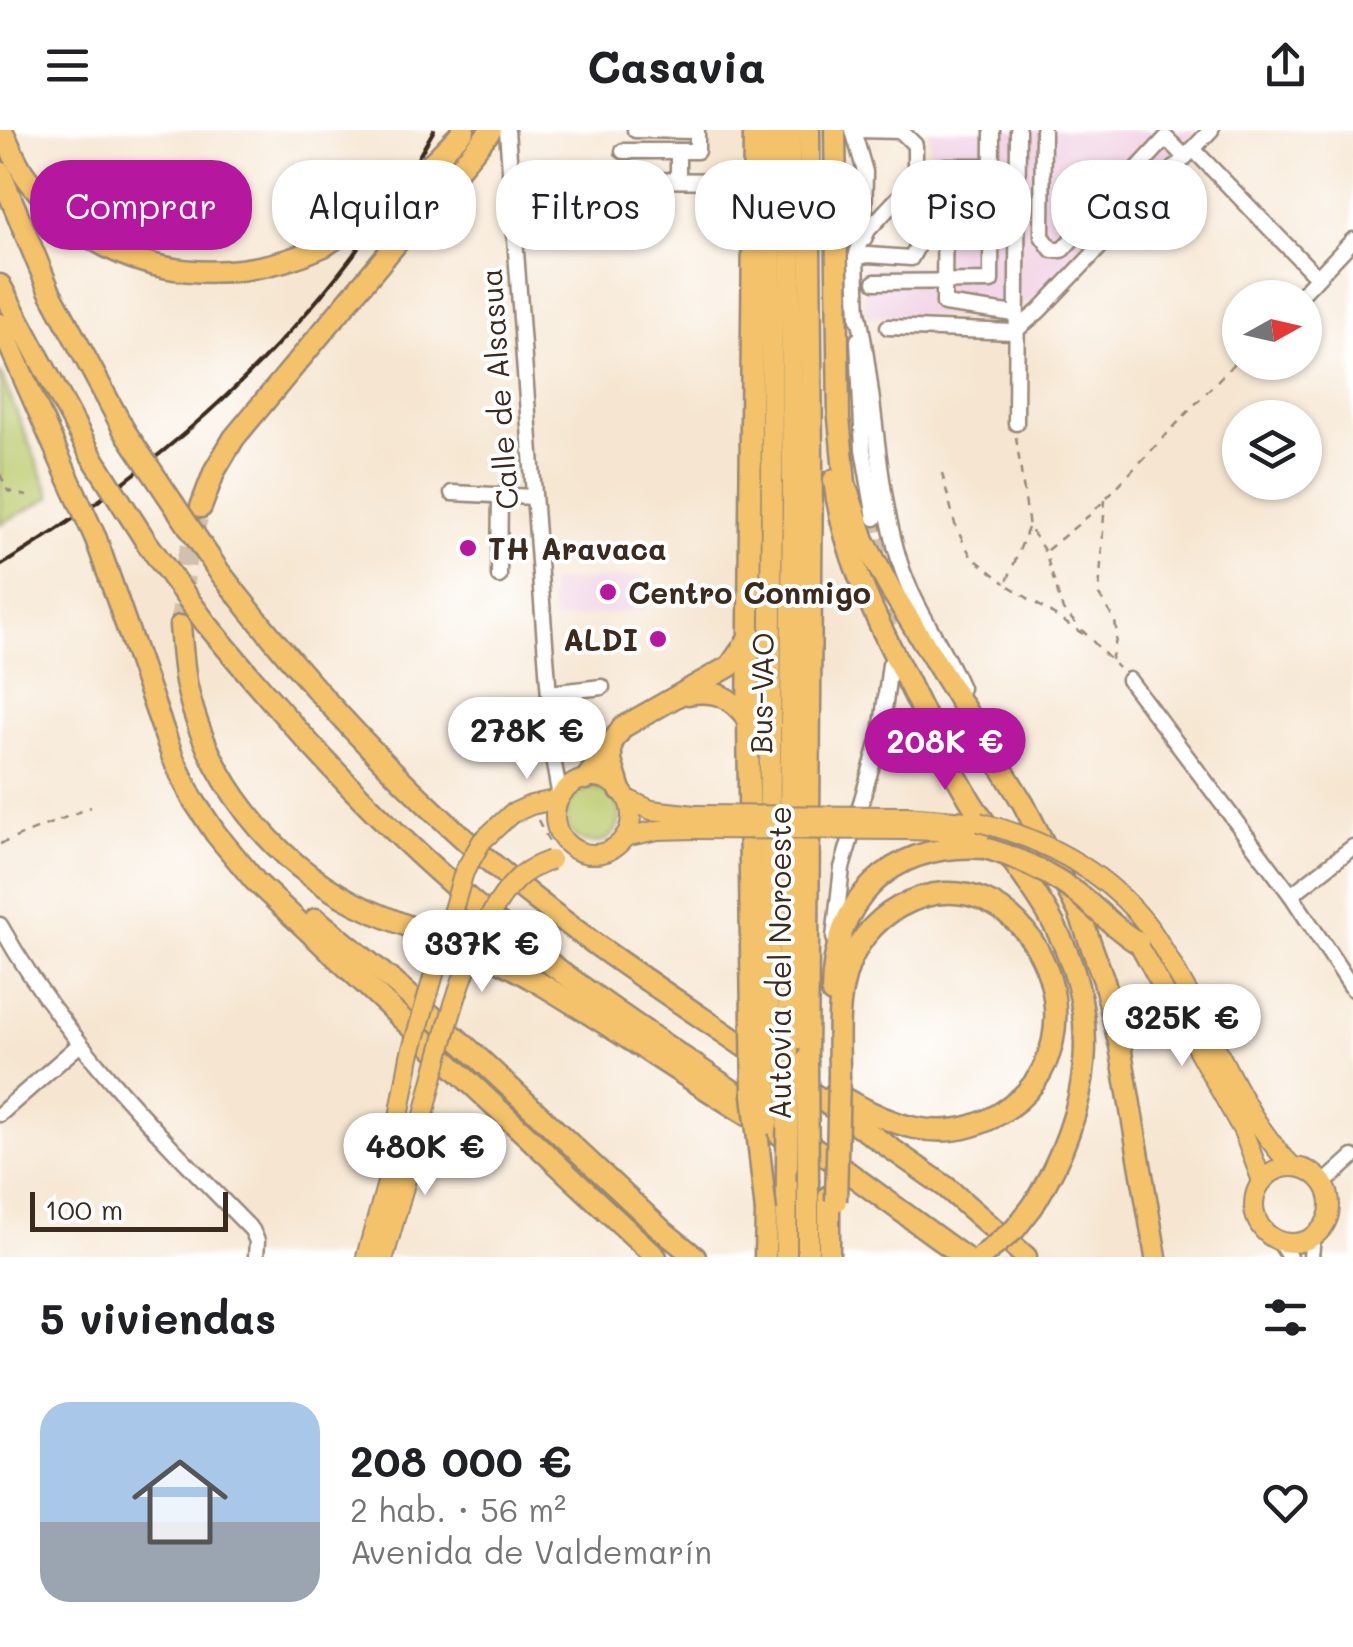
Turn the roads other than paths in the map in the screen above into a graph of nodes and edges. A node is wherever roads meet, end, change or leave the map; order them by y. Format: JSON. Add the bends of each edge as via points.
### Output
{"nodes":[{"id":1,"x":2,"y":130,"type":"edge"},
{"id":2,"x":464,"y":130,"type":"edge"},
{"id":3,"x":492,"y":130,"type":"edge"},
{"id":4,"x":506,"y":130,"type":"edge"},
{"id":5,"x":635,"y":130,"type":"edge"},
{"id":6,"x":754,"y":130,"type":"edge"},
{"id":7,"x":770,"y":130,"type":"edge"},
{"id":8,"x":789,"y":130,"type":"edge"},
{"id":9,"x":809,"y":130,"type":"edge"},
{"id":10,"x":826,"y":130,"type":"edge"},
{"id":11,"x":835,"y":130,"type":"edge"},
{"id":12,"x":856,"y":130,"type":"edge"},
{"id":13,"x":992,"y":130,"type":"edge"},
{"id":14,"x":1018,"y":130,"type":"edge"},
{"id":15,"x":1043,"y":130,"type":"edge"},
{"id":16,"x":1166,"y":133,"type":"edge"},
{"id":17,"x":1196,"y":141,"type":"edge"},
{"id":18,"x":678,"y":150,"type":"junction"},
{"id":19,"x":623,"y":151,"type":"dead end"},
{"id":20,"x":508,"y":160,"type":"edge"},
{"id":21,"x":754,"y":160,"type":"edge"},
{"id":22,"x":916,"y":160,"type":"edge"},
{"id":23,"x":992,"y":160,"type":"edge"},
{"id":24,"x":0,"y":172,"type":"edge"},
{"id":25,"x":678,"y":179,"type":"joint"},
{"id":26,"x":695,"y":179,"type":"edge"},
{"id":27,"x":891,"y":206,"type":"edge"},
{"id":28,"x":1353,"y":240,"type":"edge"},
{"id":29,"x":515,"y":250,"type":"edge"},
{"id":30,"x":753,"y":250,"type":"edge"},
{"id":31,"x":915,"y":250,"type":"edge"},
{"id":32,"x":945,"y":250,"type":"edge"},
{"id":33,"x":991,"y":250,"type":"edge"},
{"id":34,"x":856,"y":258,"type":"junction"},
{"id":35,"x":910,"y":258,"type":"junction"},
{"id":36,"x":945,"y":258,"type":"junction"},
{"id":37,"x":1317,"y":277,"type":"junction"},
{"id":38,"x":1314,"y":280,"type":"edge"},
{"id":39,"x":875,"y":282,"type":"dead end"},
{"id":40,"x":944,"y":282,"type":"junction"},
{"id":41,"x":0,"y":284,"type":"edge"},
{"id":42,"x":858,"y":311,"type":"junction"},
{"id":43,"x":1014,"y":314,"type":"junction"},
{"id":44,"x":0,"y":324,"type":"edge"},
{"id":45,"x":888,"y":327,"type":"dead end"},
{"id":46,"x":1014,"y":332,"type":"junction"},
{"id":47,"x":1016,"y":423,"type":"road end"},
{"id":48,"x":452,"y":493,"type":"dead end"},
{"id":49,"x":500,"y":495,"type":"junction"},
{"id":50,"x":534,"y":497,"type":"junction"},
{"id":51,"x":201,"y":507,"type":"tunnel mouth"},
{"id":52,"x":875,"y":518,"type":"tunnel mouth"},
{"id":53,"x":499,"y":576,"type":"dead end"},
{"id":54,"x":180,"y":626,"type":"tunnel mouth"},
{"id":55,"x":749,"y":638,"type":"junction"},
{"id":56,"x":890,"y":664,"type":"tunnel mouth"},
{"id":57,"x":1130,"y":680,"type":"road end"},
{"id":58,"x":602,"y":687,"type":"dead end"},
{"id":59,"x":548,"y":693,"type":"junction"},
{"id":60,"x":676,"y":696,"type":"junction"},
{"id":61,"x":748,"y":718,"type":"junction"},
{"id":62,"x":976,"y":726,"type":"junction"},
{"id":63,"x":611,"y":742,"type":"junction"},
{"id":64,"x":554,"y":764,"type":"junction"},
{"id":65,"x":583,"y":780,"type":"junction"},
{"id":66,"x":623,"y":794,"type":"junction"},
{"id":67,"x":560,"y":798,"type":"junction"},
{"id":68,"x":695,"y":822,"type":"junction"},
{"id":69,"x":983,"y":836,"type":"junction"},
{"id":70,"x":624,"y":837,"type":"junction"},
{"id":71,"x":1353,"y":847,"type":"edge"},
{"id":72,"x":582,"y":852,"type":"junction"},
{"id":73,"x":243,"y":864,"type":"junction"},
{"id":74,"x":1291,"y":895,"type":"junction"},
{"id":75,"x":0,"y":925,"type":"edge"},
{"id":76,"x":1138,"y":943,"type":"joint"},
{"id":77,"x":629,"y":967,"type":"junction"},
{"id":78,"x":832,"y":984,"type":"junction"},
{"id":79,"x":1353,"y":989,"type":"edge"},
{"id":80,"x":760,"y":1028,"type":"junction"},
{"id":81,"x":79,"y":1045,"type":"junction"},
{"id":82,"x":835,"y":1074,"type":"junction"},
{"id":83,"x":0,"y":1114,"type":"edge"},
{"id":84,"x":1353,"y":1157,"type":"edge"},
{"id":85,"x":1293,"y":1167,"type":"junction"},
{"id":86,"x":1262,"y":1181,"type":"junction"},
{"id":87,"x":868,"y":1184,"type":"junction"},
{"id":88,"x":1323,"y":1184,"type":"junction"},
{"id":89,"x":1314,"y":1236,"type":"junction"},
{"id":90,"x":1284,"y":1249,"type":"edge"},
{"id":91,"x":256,"y":1257,"type":"edge"},
{"id":92,"x":366,"y":1257,"type":"edge"},
{"id":93,"x":384,"y":1257,"type":"edge"},
{"id":94,"x":656,"y":1257,"type":"edge"},
{"id":95,"x":695,"y":1257,"type":"edge"},
{"id":96,"x":766,"y":1257,"type":"edge"},
{"id":97,"x":786,"y":1257,"type":"edge"},
{"id":98,"x":808,"y":1257,"type":"edge"},
{"id":99,"x":831,"y":1257,"type":"edge"},
{"id":100,"x":964,"y":1257,"type":"edge"},
{"id":101,"x":981,"y":1257,"type":"edge"},
{"id":102,"x":1026,"y":1257,"type":"edge"},
{"id":103,"x":1156,"y":1257,"type":"edge"},
{"id":104,"x":1311,"y":1257,"type":"edge"}],
"edges":[{"from":1,"to":2,"type":"highway","bridge":true,"via":[[25,176],[58,214],[89,236],[140,261],[182,271],[250,271],[324,246],[436,160]]},
{"from":3,"to":51,"type":"highway","via":[[234,438]]},
{"from":4,"to":20,"type":"street","name":"Calle de Alsasua"},
{"from":5,"to":18,"type":"street","via":[[697,131],[697,150]]},
{"from":6,"to":21,"type":"highway"},
{"from":7,"to":80,"type":"highway","name":"Autovía del Noroeste","via":[[772,489]]},
{"from":8,"to":97,"type":"highway","name":"Bus-VAO","bridge":true},
{"from":9,"to":98,"type":"highway","name":"Autovía del Noroeste","bridge":true},
{"from":10,"to":101,"type":"highway","bridge":true,"via":[[830,440],[852,564],[954,772],[1056,928],[1081,1002],[1080,1100],[1066,1146],[1033,1206]]},
{"from":11,"to":62,"type":"highway","via":[[845,483],[888,585]]},
{"from":12,"to":22,"type":"street","via":[[901,132],[916,145]]},
{"from":12,"to":34,"type":"street","via":[[866,172]]},
{"from":13,"to":23,"type":"street"},
{"from":14,"to":43,"type":"street"},
{"from":15,"to":16,"type":"street","via":[[1042,236],[1058,251]]},
{"from":16,"to":17,"type":"street"},
{"from":17,"to":37,"type":"street"},
{"from":17,"to":46,"type":"street"},
{"from":18,"to":19,"type":"street"},
{"from":18,"to":25,"type":"street"},
{"from":24,"to":77,"type":"highway","bridge":true,"via":[[49,290],[124,430],[218,570],[363,743],[533,898]]},
{"from":25,"to":26,"type":"street"},
{"from":27,"to":34,"type":"street","via":[[868,230]]},
{"from":28,"to":37,"type":"street"},
{"from":29,"to":50,"type":"street","name":"Calle de Alsasua"},
{"from":30,"to":55,"type":"highway"},
{"from":31,"to":35,"type":"street"},
{"from":32,"to":36,"type":"street"},
{"from":33,"to":40,"type":"street","via":[[990,281]]},
{"from":34,"to":35,"type":"street"},
{"from":34,"to":42,"type":"street"},
{"from":35,"to":36,"type":"street"},
{"from":36,"to":40,"type":"street"},
{"from":37,"to":38,"type":"street"},
{"from":39,"to":40,"type":"street"},
{"from":40,"to":43,"type":"street","via":[[944,304]]},
{"from":41,"to":87,"type":"highway","bridge":true,"via":[[90,455],[147,542],[334,772],[475,904],[595,996]]},
{"from":42,"to":52,"type":"street","via":[[860,421]]},
{"from":42,"to":62,"type":"street","via":[[900,564]]},
{"from":43,"to":46,"type":"street"},
{"from":44,"to":73,"type":"highway","bridge":true,"via":[[96,539],[173,758],[200,810]]},
{"from":45,"to":46,"type":"street"},
{"from":46,"to":47,"type":"street"},
{"from":48,"to":49,"type":"street"},
{"from":49,"to":50,"type":"street"},
{"from":49,"to":53,"type":"street"},
{"from":50,"to":59,"type":"street","name":"Calle de Alsasua"},
{"from":54,"to":87,"type":"highway","via":[[186,686],[218,769],[254,822],[314,879],[353,903],[516,970],[742,1114]]},
{"from":55,"to":60,"type":"highway","via":[[730,666]]},
{"from":55,"to":61,"type":"highway"},
{"from":56,"to":78,"type":"street","via":[[881,734],[842,868]]},
{"from":57,"to":74,"type":"street"},
{"from":58,"to":59,"type":"street"},
{"from":59,"to":64,"type":"street","name":"Calle de Alsasua"},
{"from":60,"to":61,"type":"highway","via":[[715,693]]},
{"from":60,"to":63,"type":"highway","via":[[634,719]]},
{"from":61,"to":80,"type":"highway"},
{"from":62,"to":103,"type":"highway","via":[[1032,820],[1095,954],[1120,1046]]},
{"from":63,"to":65,"type":"highway"},
{"from":63,"to":66,"type":"highway"},
{"from":64,"to":65,"type":"street"},
{"from":64,"to":67,"type":"street","name":"Calle de Alsasua"},
{"from":65,"to":66,"type":"main road","via":[[608,781]]},
{"from":65,"to":67,"type":"main road"},
{"from":66,"to":68,"type":"main road"},
{"from":66,"to":70,"type":"main road","via":[[630,818]]},
{"from":67,"to":72,"type":"main road","via":[[558,830]]},
{"from":67,"to":92,"type":"main road","bridge":true,"via":[[511,814],[464,872],[410,1056],[390,1172]]},
{"from":68,"to":69,"type":"main road","bridge":true,"via":[[906,823]]},
{"from":68,"to":70,"type":"main road"},
{"from":69,"to":76,"type":"highway","bridge":true,"via":[[1059,881]]},
{"from":69,"to":78,"type":"highway","via":[[891,867],[870,885],[849,911]]},
{"from":69,"to":85,"type":"main road","bridge":true,"via":[[1032,838],[1126,901],[1152,931],[1258,1122]]},
{"from":70,"to":72,"type":"main road","via":[[605,852]]},
{"from":71,"to":74,"type":"street"},
{"from":72,"to":93,"type":"main road","bridge":true,"via":[[521,874],[484,930],[459,989]]},
{"from":73,"to":94,"type":"highway"},
{"from":73,"to":95,"type":"highway","via":[[402,989]]},
{"from":74,"to":79,"type":"street"},
{"from":75,"to":81,"type":"street"},
{"from":76,"to":86,"type":"main road","via":[[1243,1130]]},
{"from":77,"to":82,"type":"highway","via":[[881,1120],[952,1130],[1008,1108],[1040,1073],[1052,1047],[1052,978],[1032,938],[991,905],[960,896],[928,896],[885,916],[863,937],[845,978]]},
{"from":77,"to":102,"type":"highway","via":[[946,1187]]},
{"from":78,"to":82,"type":"highway"},
{"from":80,"to":96,"type":"highway","name":"Autovía del Noroeste","bridge":true},
{"from":81,"to":83,"type":"street"},
{"from":81,"to":91,"type":"street","via":[[252,1230]]},
{"from":82,"to":99,"type":"highway","bridge":true},
{"from":84,"to":88,"type":"street"},
{"from":85,"to":86,"type":"main road"},
{"from":85,"to":88,"type":"main road"},
{"from":86,"to":90,"type":"main road","via":[[1255,1216]]},
{"from":87,"to":100,"type":"highway"},
{"from":88,"to":89,"type":"main road","via":[[1329,1212]]},
{"from":89,"to":90,"type":"main road"},
{"from":89,"to":104,"type":"street"}]}
